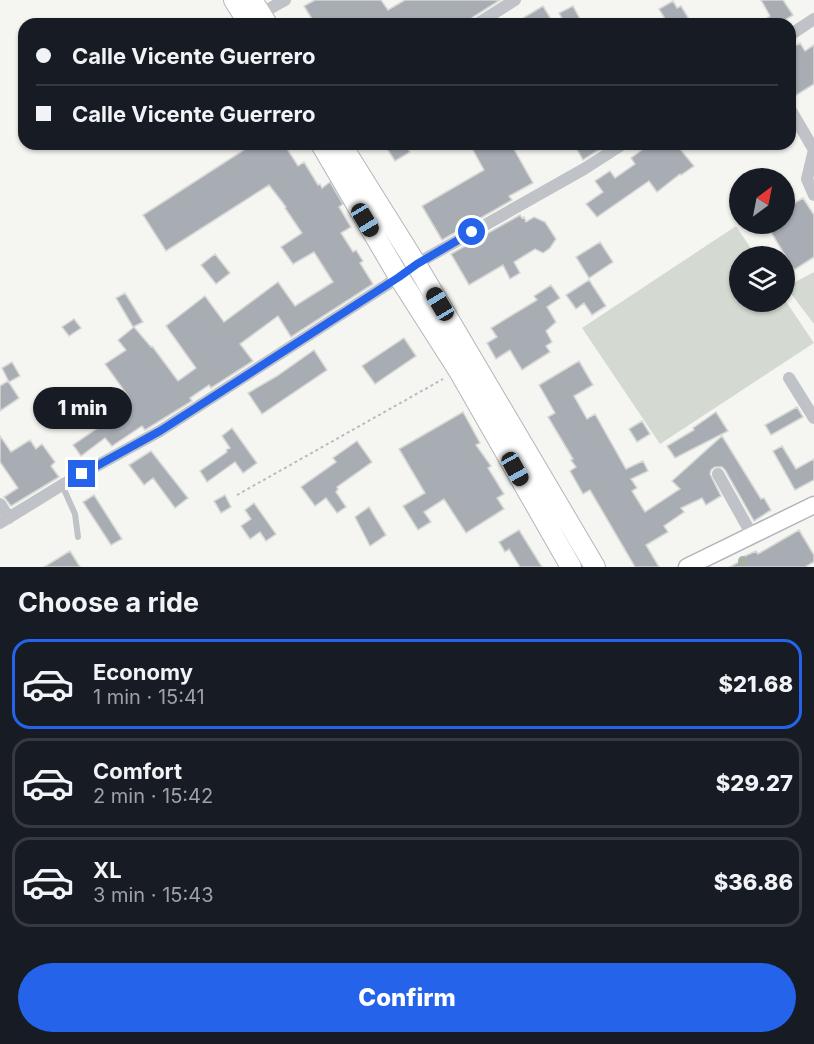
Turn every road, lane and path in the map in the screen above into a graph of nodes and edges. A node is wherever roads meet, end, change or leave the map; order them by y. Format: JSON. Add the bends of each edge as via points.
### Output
{"nodes":[{"id":1,"x":234,"y":0,"type":"edge"},
{"id":2,"x":285,"y":0,"type":"edge"},
{"id":3,"x":515,"y":0,"type":"edge"},
{"id":4,"x":257,"y":15,"type":"edge"},
{"id":5,"x":486,"y":18,"type":"edge"},
{"id":6,"x":814,"y":20,"type":"edge"},
{"id":7,"x":796,"y":31,"type":"edge"},
{"id":8,"x":796,"y":119,"type":"edge"},
{"id":9,"x":325,"y":150,"type":"edge"},
{"id":10,"x":345,"y":150,"type":"edge"},
{"id":11,"x":614,"y":150,"type":"edge"},
{"id":12,"x":814,"y":195,"type":"edge"},
{"id":13,"x":417,"y":264,"type":"junction"},
{"id":14,"x":399,"y":277,"type":"junction"},
{"id":15,"x":459,"y":371,"type":"junction"},
{"id":16,"x":789,"y":378,"type":"dead end"},
{"id":17,"x":814,"y":418,"type":"edge"},
{"id":18,"x":717,"y":474,"type":"dead end"},
{"id":19,"x":62,"y":484,"type":"junction"},
{"id":20,"x":237,"y":495,"type":"dead end"},
{"id":21,"x":0,"y":504,"type":"edge"},
{"id":22,"x":814,"y":505,"type":"edge"},
{"id":23,"x":4,"y":520,"type":"edge"},
{"id":24,"x":752,"y":535,"type":"junction"},
{"id":25,"x":78,"y":537,"type":"dead end"},
{"id":26,"x":571,"y":567,"type":"edge"},
{"id":27,"x":595,"y":567,"type":"edge"},
{"id":28,"x":687,"y":567,"type":"edge"}],
"edges":[{"from":1,"to":4,"type":"main road"},
{"from":2,"to":4,"type":"street"},
{"from":3,"to":5,"type":"street"},
{"from":6,"to":7,"type":"street"},
{"from":8,"to":12,"type":"street","via":[[814,150],[807,179]]},
{"from":9,"to":14,"type":"main road"},
{"from":10,"to":13,"type":"main road"},
{"from":11,"to":13,"type":"street"},
{"from":13,"to":14,"type":"street"},
{"from":13,"to":27,"type":"main road"},
{"from":14,"to":15,"type":"main road"},
{"from":14,"to":19,"type":"street","via":[[160,431]]},
{"from":15,"to":20,"type":"path"},
{"from":15,"to":26,"type":"main road"},
{"from":16,"to":17,"type":"street"},
{"from":18,"to":24,"type":"street"},
{"from":19,"to":23,"type":"street"},
{"from":19,"to":25,"type":"lane","via":[[75,514]]},
{"from":21,"to":23,"type":"street"},
{"from":22,"to":24,"type":"street"},
{"from":24,"to":28,"type":"street"}]}
